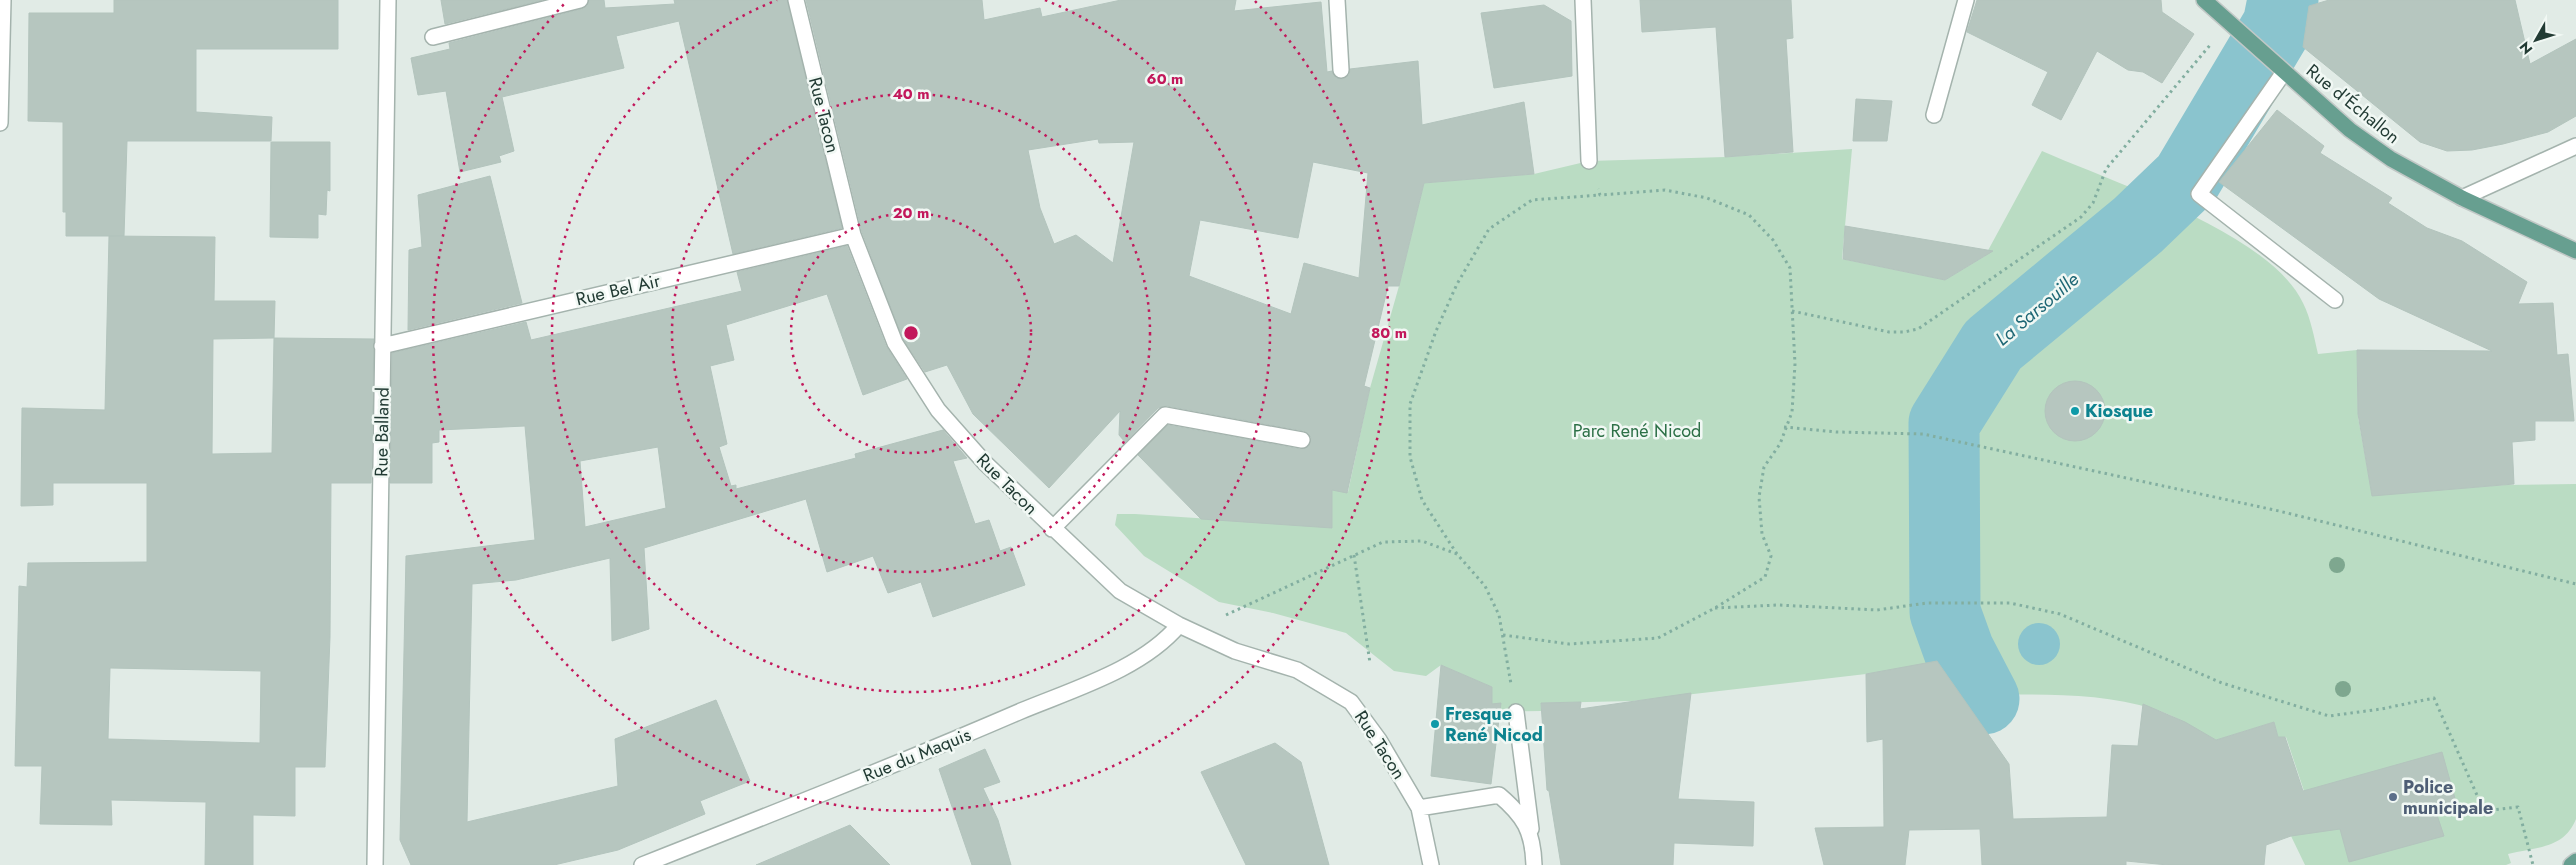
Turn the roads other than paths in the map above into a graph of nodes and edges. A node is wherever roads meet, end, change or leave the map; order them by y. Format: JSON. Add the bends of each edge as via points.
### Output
{"nodes":[{"id":1,"x":2,"y":0,"type":"edge"},
{"id":2,"x":388,"y":0,"type":"edge"},
{"id":3,"x":580,"y":0,"type":"edge"},
{"id":4,"x":796,"y":0,"type":"edge"},
{"id":5,"x":1337,"y":0,"type":"edge"},
{"id":6,"x":1583,"y":0,"type":"edge"},
{"id":7,"x":1966,"y":0,"type":"edge"},
{"id":8,"x":2204,"y":0,"type":"edge"},
{"id":9,"x":433,"y":37,"type":"dead end"},
{"id":10,"x":1341,"y":70,"type":"dead end"},
{"id":11,"x":2284,"y":72,"type":"junction"},
{"id":12,"x":1934,"y":115,"type":"dead end"},
{"id":13,"x":0,"y":123,"type":"edge"},
{"id":14,"x":2576,"y":146,"type":"edge"},
{"id":15,"x":1589,"y":161,"type":"road end"},
{"id":16,"x":2462,"y":198,"type":"junction"},
{"id":17,"x":853,"y":235,"type":"junction"},
{"id":18,"x":2576,"y":251,"type":"edge"},
{"id":19,"x":2335,"y":300,"type":"dead end"},
{"id":20,"x":382,"y":346,"type":"junction"},
{"id":21,"x":1302,"y":440,"type":"dead end"},
{"id":22,"x":1052,"y":529,"type":"junction"},
{"id":23,"x":1186,"y":628,"type":"junction"},
{"id":24,"x":1516,"y":712,"type":"road end"},
{"id":25,"x":1418,"y":808,"type":"junction"},
{"id":26,"x":1534,"y":845,"type":"junction"},
{"id":27,"x":2576,"y":861,"type":"edge"},
{"id":28,"x":375,"y":865,"type":"edge"},
{"id":29,"x":642,"y":865,"type":"edge"},
{"id":30,"x":1431,"y":865,"type":"edge"},
{"id":31,"x":1534,"y":865,"type":"edge"},
{"id":32,"x":2571,"y":865,"type":"edge"}],
"edges":[{"from":1,"to":13,"type":"street"},
{"from":2,"to":20,"type":"street","name":"Rue Balland"},
{"from":3,"to":9,"type":"street"},
{"from":4,"to":17,"type":"street","name":"Rue Tacon"},
{"from":5,"to":10,"type":"street"},
{"from":6,"to":15,"type":"street"},
{"from":7,"to":12,"type":"street"},
{"from":8,"to":11,"type":"main road","name":"Rue d'Échallon"},
{"from":11,"to":16,"type":"main road","name":"Rue d'Échallon","via":[[2350,130],[2391,160]]},
{"from":11,"to":19,"type":"street","via":[[2199,194]]},
{"from":14,"to":16,"type":"street"},
{"from":16,"to":18,"type":"main road","name":"Rue d'Échallon"},
{"from":17,"to":20,"type":"street","name":"Rue Bel Air"},
{"from":17,"to":22,"type":"street","name":"Rue Tacon","via":[[895,342],[938,410],[985,463]]},
{"from":20,"to":28,"type":"street","name":"Rue Balland"},
{"from":21,"to":22,"type":"street","via":[[1165,415]]},
{"from":22,"to":23,"type":"street","name":"Rue Tacon","via":[[1120,591]]},
{"from":23,"to":25,"type":"street","name":"Rue Tacon","via":[[1235,651],[1298,670],[1351,702],[1379,740]]},
{"from":23,"to":29,"type":"street","name":"Rue du Maquis","via":[[1130,665],[914,757]]},
{"from":24,"to":26,"type":"street"},
{"from":25,"to":26,"type":"street","via":[[1499,795],[1525,820]]},
{"from":25,"to":30,"type":"street","name":"Rue Tacon"},
{"from":26,"to":31,"type":"street"},
{"from":27,"to":32,"type":"main road"}]}
